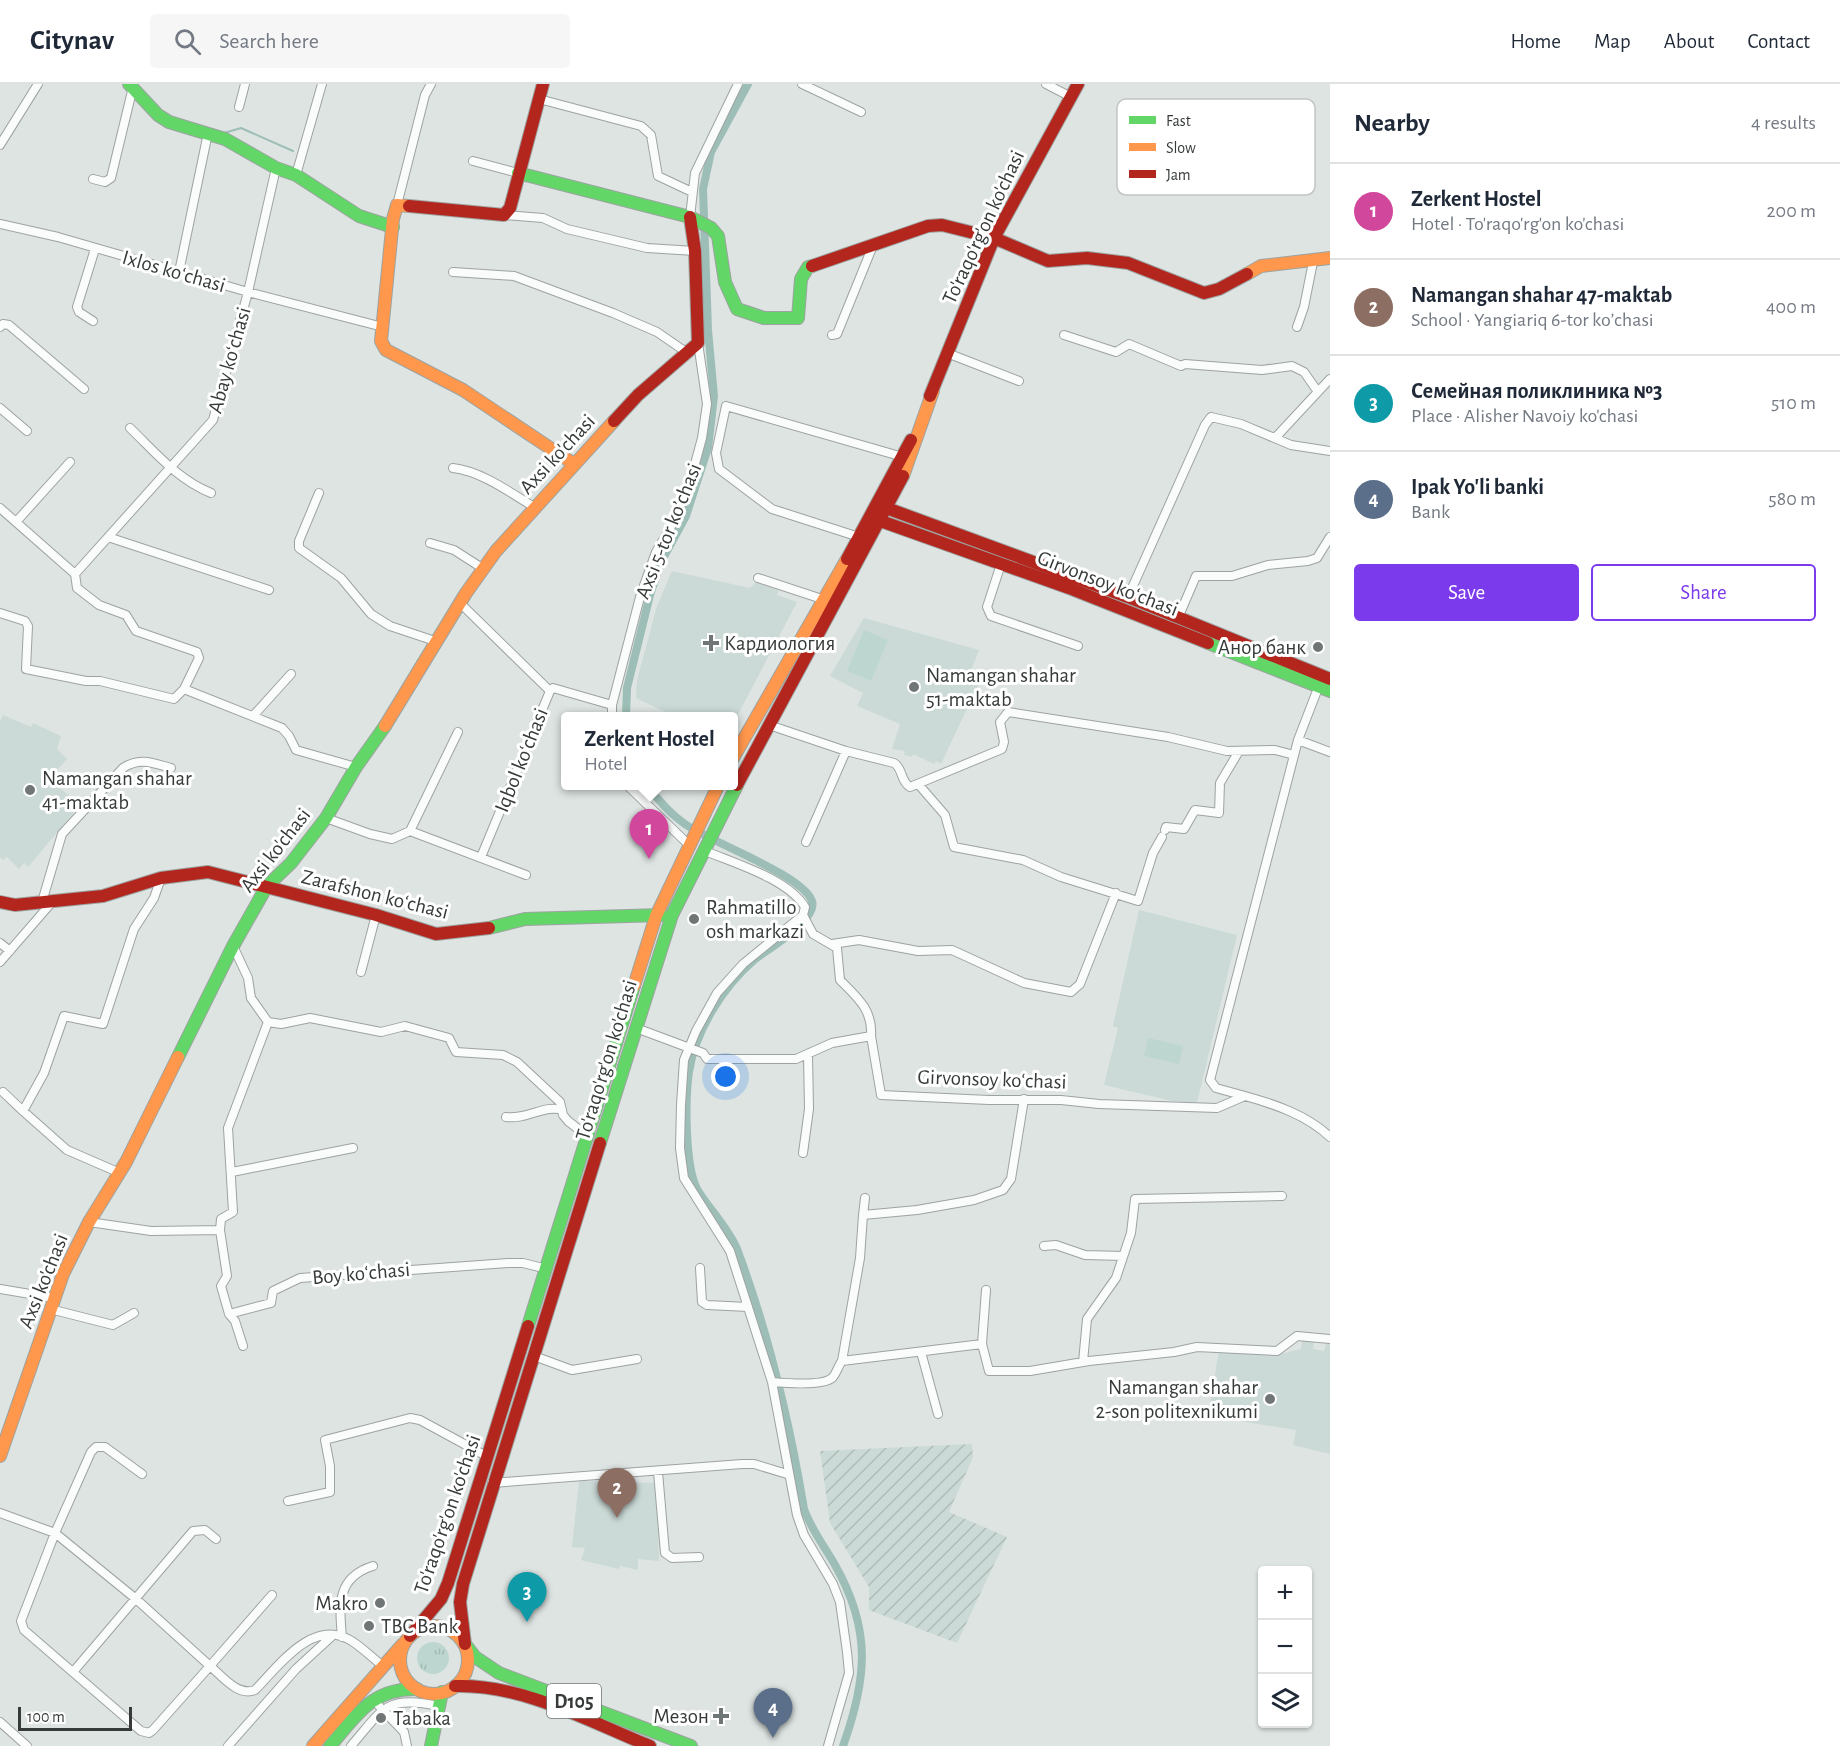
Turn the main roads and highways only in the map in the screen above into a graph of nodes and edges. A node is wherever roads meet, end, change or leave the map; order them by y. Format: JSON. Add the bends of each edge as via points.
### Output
{"nodes":[{"id":1,"x":543,"y":84,"type":"edge"},
{"id":2,"x":1078,"y":84,"type":"edge"},
{"id":3,"x":131,"y":86,"type":"edge"},
{"id":4,"x":518,"y":173,"type":"junction"},
{"id":5,"x":693,"y":219,"type":"junction"},
{"id":6,"x":393,"y":227,"type":"junction"},
{"id":7,"x":994,"y":238,"type":"junction"},
{"id":8,"x":1330,"y":258,"type":"edge"},
{"id":9,"x":933,"y":391,"type":"junction"},
{"id":10,"x":574,"y":464,"type":"junction"},
{"id":11,"x":883,"y":507,"type":"junction"},
{"id":12,"x":876,"y":520,"type":"junction"},
{"id":13,"x":1325,"y":683,"type":"edge"},
{"id":14,"x":738,"y":749,"type":"edge"},
{"id":15,"x":738,"y":783,"type":"edge"},
{"id":16,"x":716,"y":790,"type":"edge"},
{"id":17,"x":735,"y":790,"type":"edge"},
{"id":18,"x":267,"y":886,"type":"junction"},
{"id":19,"x":0,"y":903,"type":"edge"},
{"id":20,"x":656,"y":915,"type":"junction"},
{"id":21,"x":672,"y":915,"type":"junction"},
{"id":22,"x":0,"y":1456,"type":"edge"},
{"id":23,"x":410,"y":1636,"type":"junction"},
{"id":24,"x":465,"y":1644,"type":"junction"},
{"id":25,"x":455,"y":1686,"type":"junction"},
{"id":26,"x":417,"y":1689,"type":"junction"},
{"id":27,"x":442,"y":1692,"type":"junction"},
{"id":28,"x":313,"y":1746,"type":"edge"},
{"id":29,"x":330,"y":1746,"type":"edge"},
{"id":30,"x":431,"y":1746,"type":"edge"},
{"id":31,"x":650,"y":1746,"type":"edge"},
{"id":32,"x":691,"y":1746,"type":"edge"}],
"edges":[{"from":1,"to":4,"type":"main road"},
{"from":2,"to":7,"type":"main road","name":"To'raqo'rg'on ko'chasi"},
{"from":3,"to":6,"type":"main road","via":[[170,122],[225,139],[296,175],[359,216]]},
{"from":4,"to":5,"type":"main road"},
{"from":4,"to":6,"type":"main road","via":[[510,208],[504,215],[398,205]]},
{"from":5,"to":7,"type":"main road","via":[[718,236],[725,282],[737,309],[764,318],[798,318],[800,280],[805,270],[874,243],[942,225]]},
{"from":5,"to":10,"type":"main road","name":"Axsi ko'chasi","via":[[698,343],[638,395]]},
{"from":6,"to":10,"type":"main road","via":[[381,341],[386,350],[463,390]]},
{"from":7,"to":8,"type":"main road","via":[[1048,261],[1088,258],[1128,263],[1204,293],[1261,266]]},
{"from":7,"to":9,"type":"main road","name":"To'raqo'rg'on ko'chasi"},
{"from":9,"to":11,"type":"main road","name":"To'raqo'rg'on ko'chasi"},
{"from":9,"to":11,"type":"main road","name":"To'raqo'rg'on ko'chasi","via":[[910,463]]},
{"from":10,"to":18,"type":"main road","name":"Axsi ko'chasi","via":[[482,568],[326,818],[291,863]]},
{"from":11,"to":12,"type":"main road"},
{"from":11,"to":13,"type":"main road","name":"Girvonsoy koʻchasi","via":[[1128,597]]},
{"from":12,"to":13,"type":"main road","name":"Girvonsoy koʻchasi"},
{"from":12,"to":14,"type":"main road","via":[[859,537]]},
{"from":12,"to":15,"type":"main road","name":"To'raqo'rg'on ko'chasi"},
{"from":16,"to":20,"type":"main road","name":"To'raqo'rg'on ko'chasi"},
{"from":17,"to":21,"type":"main road","name":"To'raqo'rg'on ko'chasi"},
{"from":18,"to":19,"type":"main road","name":"Zarafshon koʻchasi","via":[[208,872],[161,878],[103,896],[15,905]]},
{"from":18,"to":20,"type":"main road","name":"Zarafshon koʻchasi","via":[[436,934],[525,919]]},
{"from":18,"to":22,"type":"main road","name":"Axsi ko'chasi","via":[[120,1173],[89,1222],[52,1304]]},
{"from":20,"to":21,"type":"main road","name":"Zarafshon koʻchasi"},
{"from":20,"to":23,"type":"main road","name":"To'raqo'rg'on ko'chasi","via":[[441,1599]]},
{"from":21,"to":24,"type":"main road","name":"To'raqo'rg'on ko'chasi","via":[[463,1584],[460,1602]]},
{"from":23,"to":24,"type":"main road","number":"D105","via":[[429,1626],[440,1626],[450,1629]]},
{"from":23,"to":26,"type":"main road","via":[[401,1654],[401,1664]]},
{"from":23,"to":28,"type":"main road","number":"D105"},
{"from":24,"to":25,"type":"main road","via":[[467,1667]]},
{"from":24,"to":32,"type":"main road","number":"D105","via":[[475,1657],[499,1673]]},
{"from":25,"to":27,"type":"main road","number":"D105"},
{"from":25,"to":31,"type":"main road","number":"D105","via":[[470,1683],[504,1690]]},
{"from":26,"to":27,"type":"main road"},
{"from":26,"to":29,"type":"main road","via":[[386,1690]]},
{"from":27,"to":30,"type":"main road"}]}
